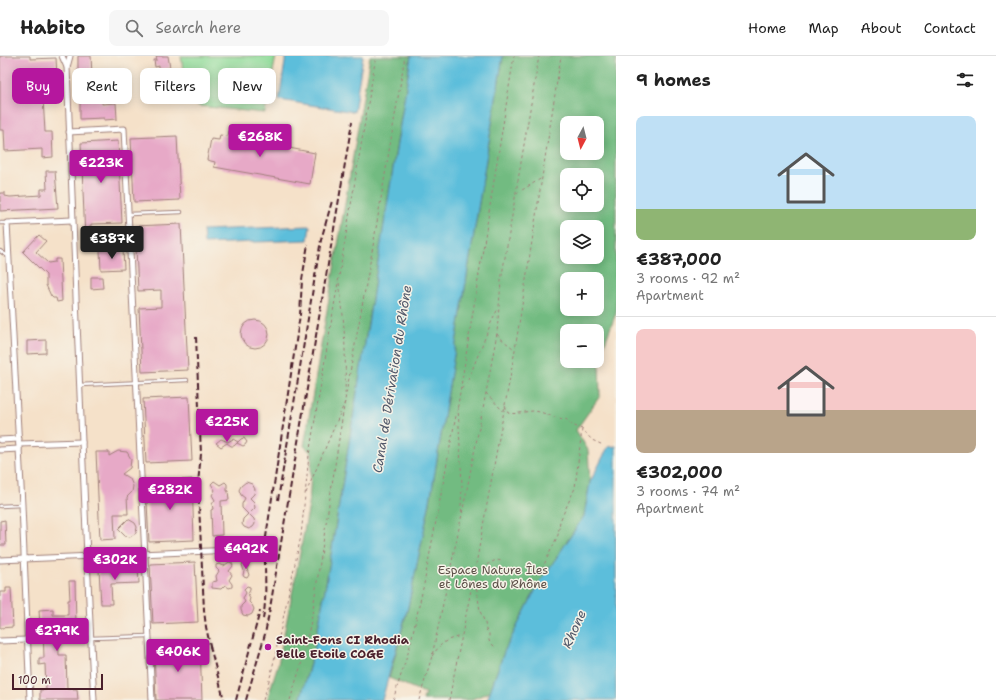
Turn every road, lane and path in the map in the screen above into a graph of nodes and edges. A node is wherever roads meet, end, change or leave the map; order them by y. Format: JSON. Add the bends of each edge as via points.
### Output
{"nodes":[{"id":1,"x":62,"y":56,"type":"edge"},
{"id":2,"x":70,"y":56,"type":"edge"},
{"id":3,"x":376,"y":56,"type":"edge"},
{"id":4,"x":405,"y":56,"type":"edge"},
{"id":5,"x":514,"y":56,"type":"edge"},
{"id":6,"x":539,"y":56,"type":"edge"},
{"id":7,"x":561,"y":56,"type":"edge"},
{"id":8,"x":67,"y":67,"type":"junction"},
{"id":9,"x":69,"y":132,"type":"junction"},
{"id":10,"x":542,"y":178,"type":"junction"},
{"id":11,"x":517,"y":193,"type":"junction"},
{"id":12,"x":181,"y":212,"type":"dead end"},
{"id":13,"x":128,"y":214,"type":"junction"},
{"id":14,"x":72,"y":220,"type":"junction"},
{"id":15,"x":0,"y":223,"type":"edge"},
{"id":16,"x":7,"y":223,"type":"junction"},
{"id":17,"x":0,"y":251,"type":"edge"},
{"id":18,"x":9,"y":257,"type":"junction"},
{"id":19,"x":339,"y":282,"type":"junction"},
{"id":20,"x":498,"y":309,"type":"junction"},
{"id":21,"x":496,"y":333,"type":"junction"},
{"id":22,"x":515,"y":350,"type":"junction"},
{"id":23,"x":187,"y":380,"type":"dead end"},
{"id":24,"x":137,"y":382,"type":"junction"},
{"id":25,"x":80,"y":385,"type":"junction"},
{"id":26,"x":460,"y":389,"type":"junction"},
{"id":27,"x":486,"y":393,"type":"junction"},
{"id":28,"x":346,"y":400,"type":"junction"},
{"id":29,"x":458,"y":404,"type":"junction"},
{"id":30,"x":505,"y":406,"type":"junction"},
{"id":31,"x":504,"y":411,"type":"junction"},
{"id":32,"x":582,"y":429,"type":"junction"},
{"id":33,"x":0,"y":440,"type":"edge"},
{"id":34,"x":82,"y":442,"type":"junction"},
{"id":35,"x":19,"y":444,"type":"junction"},
{"id":36,"x":603,"y":446,"type":"dead end"},
{"id":37,"x":0,"y":450,"type":"edge"},
{"id":38,"x":305,"y":495,"type":"junction"},
{"id":39,"x":22,"y":505,"type":"junction"},
{"id":40,"x":0,"y":506,"type":"edge"},
{"id":41,"x":462,"y":514,"type":"junction"},
{"id":42,"x":256,"y":549,"type":"dead end"},
{"id":43,"x":145,"y":554,"type":"junction"},
{"id":44,"x":86,"y":556,"type":"junction"},
{"id":45,"x":24,"y":559,"type":"junction"},
{"id":46,"x":0,"y":560,"type":"edge"},
{"id":47,"x":502,"y":561,"type":"dead end"},
{"id":48,"x":542,"y":569,"type":"dead end"},
{"id":49,"x":475,"y":570,"type":"junction"},
{"id":50,"x":473,"y":582,"type":"junction"},
{"id":51,"x":149,"y":636,"type":"junction"},
{"id":52,"x":462,"y":636,"type":"junction"},
{"id":53,"x":91,"y":638,"type":"junction"},
{"id":54,"x":26,"y":640,"type":"junction"},
{"id":55,"x":0,"y":641,"type":"edge"},
{"id":56,"x":496,"y":647,"type":"dead end"},
{"id":57,"x":432,"y":656,"type":"junction"},
{"id":58,"x":30,"y":700,"type":"edge"},
{"id":59,"x":94,"y":700,"type":"edge"},
{"id":60,"x":152,"y":700,"type":"edge"},
{"id":61,"x":263,"y":700,"type":"edge"},
{"id":62,"x":290,"y":700,"type":"edge"},
{"id":63,"x":393,"y":700,"type":"edge"},
{"id":64,"x":419,"y":700,"type":"edge"},
{"id":65,"x":449,"y":700,"type":"edge"}],
"edges":[{"from":1,"to":8,"type":"street"},
{"from":2,"to":8,"type":"street"},
{"from":3,"to":19,"type":"path"},
{"from":4,"to":28,"type":"path"},
{"from":5,"to":26,"type":"path"},
{"from":6,"to":11,"type":"path"},
{"from":7,"to":10,"type":"path"},
{"from":8,"to":9,"type":"street"},
{"from":9,"to":13,"type":"street","via":[[124,129]]},
{"from":9,"to":14,"type":"street"},
{"from":10,"to":11,"type":"path"},
{"from":10,"to":22,"type":"path"},
{"from":11,"to":20,"type":"path"},
{"from":12,"to":13,"type":"lane"},
{"from":13,"to":24,"type":"street"},
{"from":14,"to":16,"type":"street"},
{"from":14,"to":25,"type":"street"},
{"from":15,"to":16,"type":"lane"},
{"from":16,"to":18,"type":"street"},
{"from":17,"to":18,"type":"lane"},
{"from":18,"to":35,"type":"street"},
{"from":19,"to":28,"type":"path","via":[[344,313]]},
{"from":19,"to":38,"type":"path","via":[[309,455]]},
{"from":20,"to":21,"type":"path"},
{"from":20,"to":26,"type":"path","via":[[466,385]]},
{"from":21,"to":22,"type":"path"},
{"from":21,"to":27,"type":"path"},
{"from":22,"to":30,"type":"path"},
{"from":23,"to":24,"type":"lane"},
{"from":24,"to":25,"type":"lane"},
{"from":24,"to":43,"type":"street"},
{"from":25,"to":34,"type":"street"},
{"from":26,"to":29,"type":"path"},
{"from":27,"to":31,"type":"path"},
{"from":27,"to":41,"type":"path"},
{"from":28,"to":38,"type":"path"},
{"from":28,"to":62,"type":"path","via":[[311,621]]},
{"from":29,"to":41,"type":"path"},
{"from":29,"to":63,"type":"path","via":[[424,584],[409,650]]},
{"from":30,"to":31,"type":"path"},
{"from":30,"to":32,"type":"path","via":[[508,413],[535,411],[566,419]]},
{"from":31,"to":49,"type":"path"},
{"from":32,"to":36,"type":"path","via":[[592,440]]},
{"from":32,"to":48,"type":"path","via":[[575,488]]},
{"from":33,"to":35,"type":"street"},
{"from":34,"to":35,"type":"street"},
{"from":34,"to":44,"type":"street"},
{"from":35,"to":37,"type":"street"},
{"from":35,"to":39,"type":"street"},
{"from":38,"to":61,"type":"path","via":[[301,536]]},
{"from":39,"to":40,"type":"lane"},
{"from":39,"to":45,"type":"street"},
{"from":41,"to":57,"type":"path"},
{"from":42,"to":43,"type":"street"},
{"from":43,"to":44,"type":"street"},
{"from":43,"to":51,"type":"street"},
{"from":44,"to":45,"type":"street"},
{"from":44,"to":53,"type":"street"},
{"from":45,"to":46,"type":"street"},
{"from":45,"to":54,"type":"street"},
{"from":47,"to":49,"type":"path","via":[[496,560]]},
{"from":49,"to":50,"type":"path"},
{"from":50,"to":52,"type":"path"},
{"from":50,"to":56,"type":"path","via":[[477,590],[480,611],[489,633],[489,641]]},
{"from":51,"to":53,"type":"lane"},
{"from":51,"to":60,"type":"street"},
{"from":52,"to":57,"type":"path","via":[[441,644]]},
{"from":52,"to":65,"type":"path"},
{"from":53,"to":59,"type":"street"},
{"from":54,"to":55,"type":"street"},
{"from":54,"to":58,"type":"street"},
{"from":57,"to":64,"type":"path"}]}
